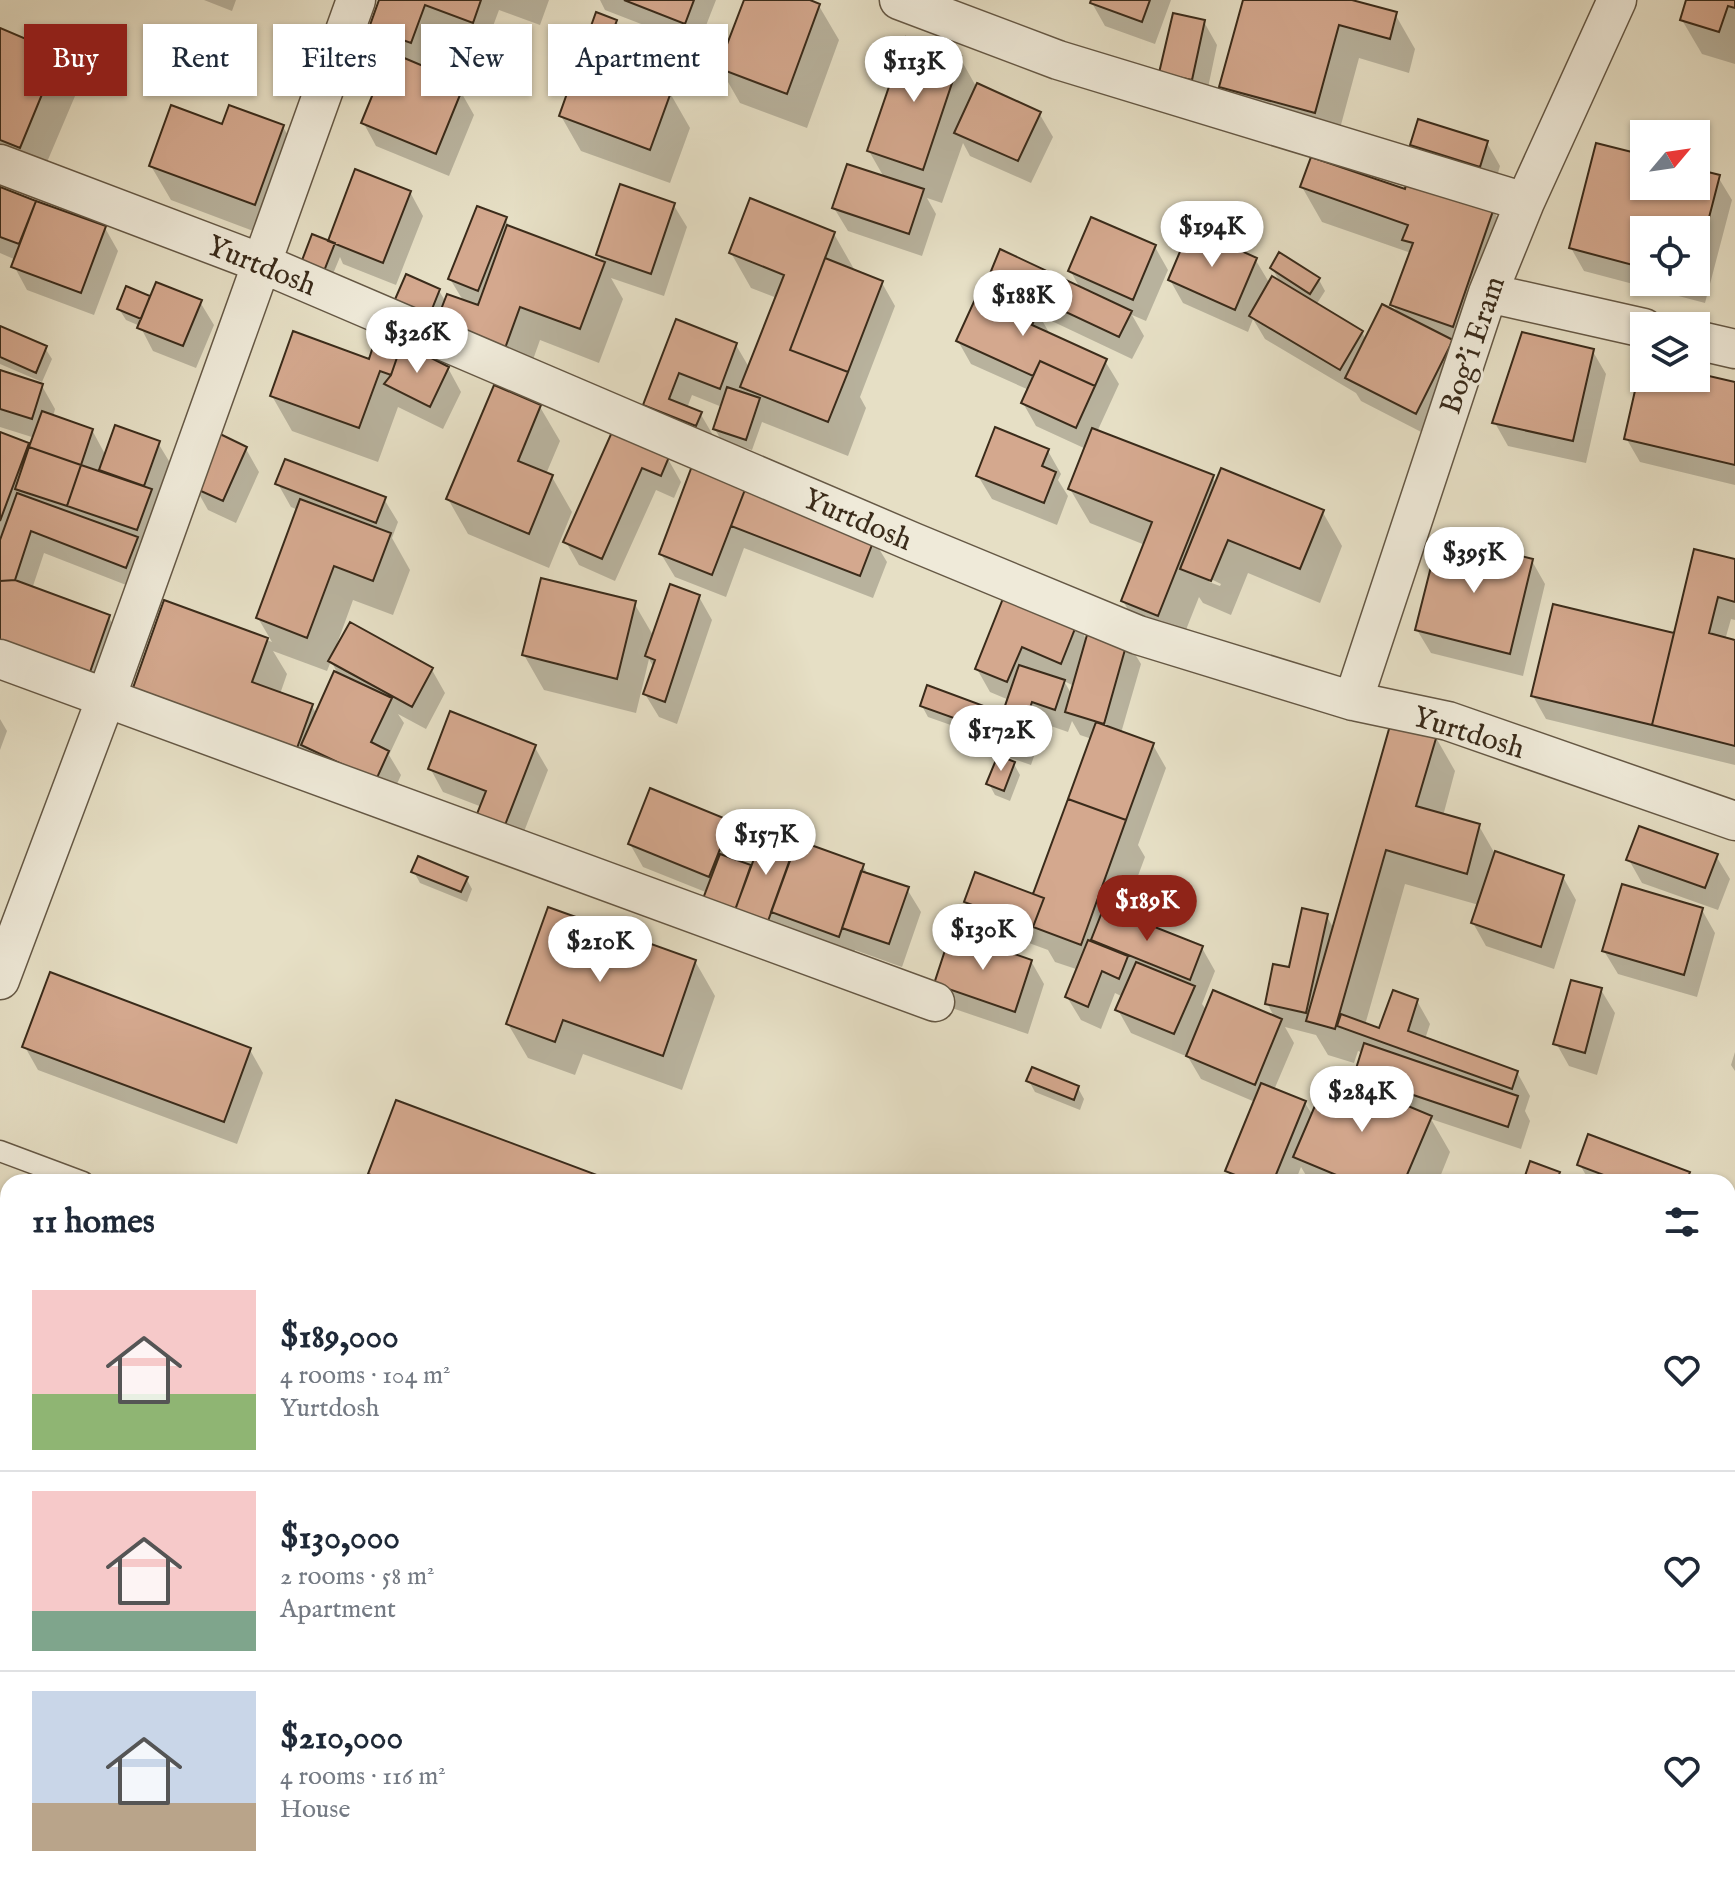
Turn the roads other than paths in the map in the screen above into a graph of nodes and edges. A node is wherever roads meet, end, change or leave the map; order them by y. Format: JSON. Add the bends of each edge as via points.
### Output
{"nodes":[{"id":1,"x":356,"y":0,"type":"edge"},
{"id":2,"x":899,"y":0,"type":"edge"},
{"id":3,"x":1617,"y":0,"type":"edge"},
{"id":4,"x":0,"y":164,"type":"edge"},
{"id":5,"x":1525,"y":202,"type":"junction"},
{"id":6,"x":261,"y":263,"type":"junction"},
{"id":7,"x":1488,"y":293,"type":"junction"},
{"id":8,"x":1630,"y":325,"type":"edge"},
{"id":9,"x":1710,"y":343,"type":"edge"},
{"id":10,"x":1735,"y":349,"type":"edge"},
{"id":11,"x":0,"y":659,"type":"edge"},
{"id":12,"x":106,"y":698,"type":"junction"},
{"id":13,"x":1353,"y":701,"type":"junction"},
{"id":14,"x":1735,"y":821,"type":"edge"},
{"id":15,"x":0,"y":980,"type":"edge"},
{"id":16,"x":935,"y":1002,"type":"dead end"},
{"id":17,"x":0,"y":1151,"type":"edge"},
{"id":18,"x":62,"y":1174,"type":"edge"}],
"edges":[{"from":1,"to":6,"type":"street"},
{"from":2,"to":5,"type":"street","via":[[1058,60]]},
{"from":3,"to":5,"type":"street","name":"Bog'i Eram"},
{"from":4,"to":6,"type":"street","name":"Yurtdosh"},
{"from":5,"to":7,"type":"street","name":"Bog'i Eram"},
{"from":6,"to":12,"type":"street"},
{"from":6,"to":13,"type":"street","name":"Yurtdosh","via":[[1138,635]]},
{"from":7,"to":8,"type":"street"},
{"from":7,"to":13,"type":"street","name":"Bog'i Eram"},
{"from":9,"to":10,"type":"street"},
{"from":11,"to":12,"type":"street"},
{"from":12,"to":15,"type":"street"},
{"from":12,"to":16,"type":"street"},
{"from":13,"to":14,"type":"street","name":"Yurtdosh","via":[[1448,721]]},
{"from":17,"to":18,"type":"lane"}]}
